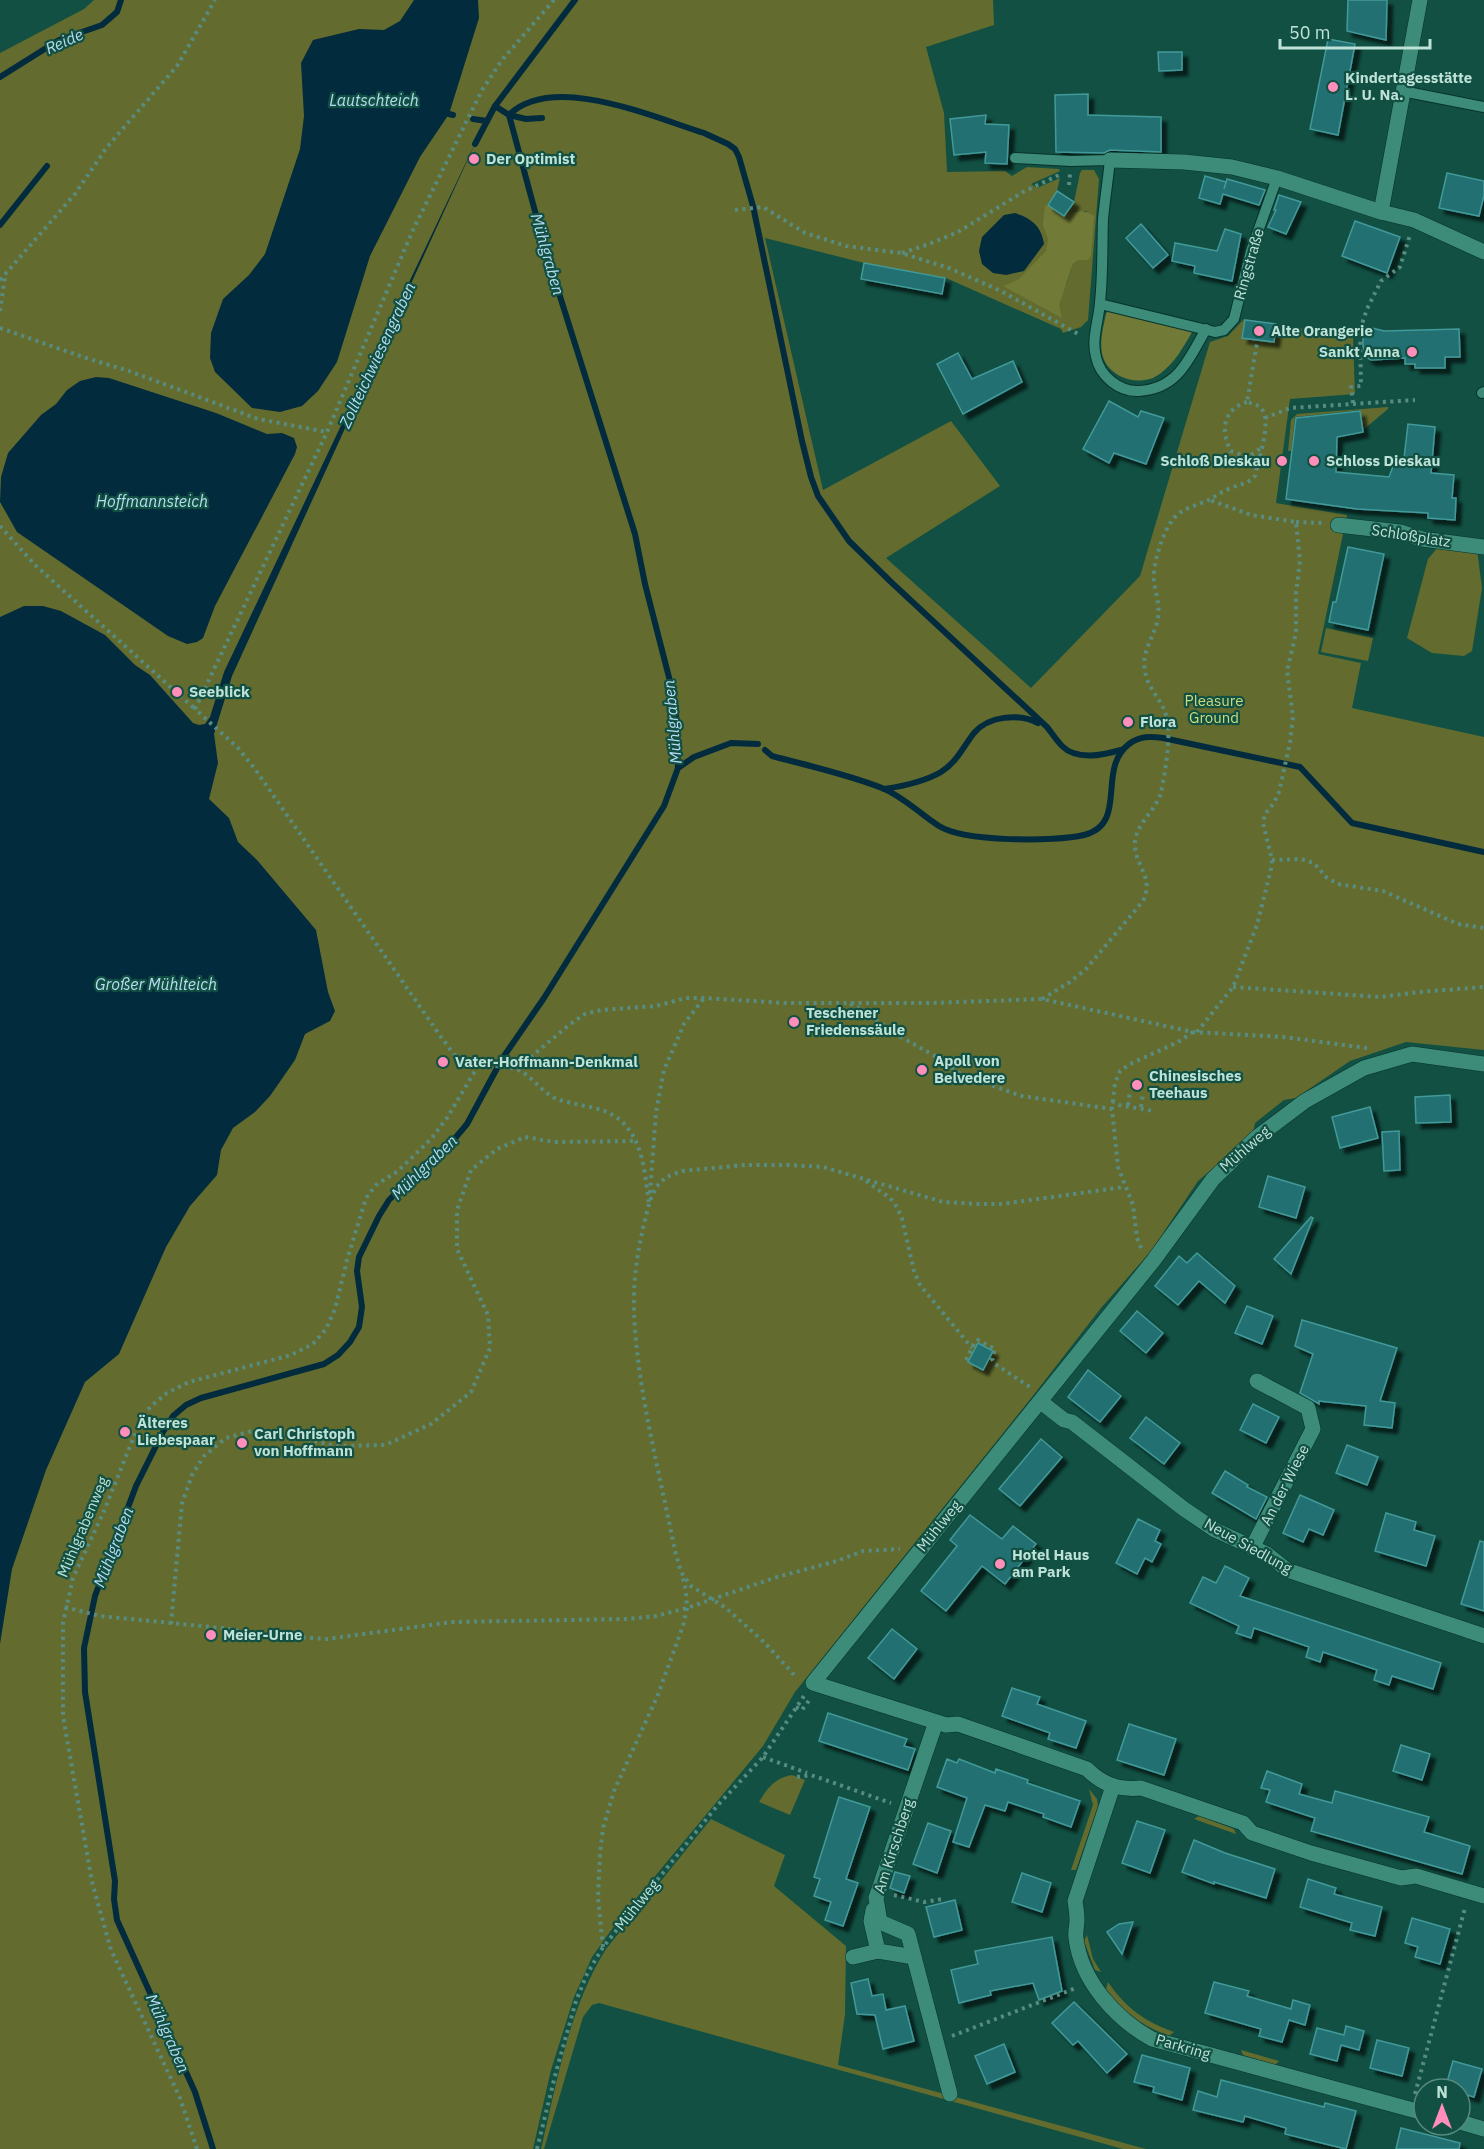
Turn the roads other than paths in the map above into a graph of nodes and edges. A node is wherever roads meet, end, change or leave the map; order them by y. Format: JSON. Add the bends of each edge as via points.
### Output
{"nodes":[{"id":1,"x":1420,"y":0,"type":"edge"},
{"id":2,"x":1402,"y":91,"type":"junction"},
{"id":3,"x":1484,"y":107,"type":"edge"},
{"id":4,"x":1015,"y":158,"type":"dead end"},
{"id":5,"x":1110,"y":160,"type":"junction"},
{"id":6,"x":1277,"y":178,"type":"junction"},
{"id":7,"x":1381,"y":212,"type":"junction"},
{"id":8,"x":1484,"y":252,"type":"edge"},
{"id":9,"x":1100,"y":304,"type":"junction"},
{"id":10,"x":1206,"y":329,"type":"junction"},
{"id":11,"x":1338,"y":525,"type":"road end"},
{"id":12,"x":1484,"y":547,"type":"edge"},
{"id":13,"x":1484,"y":1064,"type":"edge"},
{"id":14,"x":1257,"y":1381,"type":"dead end"},
{"id":15,"x":1041,"y":1402,"type":"junction"},
{"id":16,"x":1252,"y":1548,"type":"junction"},
{"id":17,"x":1484,"y":1636,"type":"edge"},
{"id":18,"x":936,"y":1722,"type":"junction"},
{"id":19,"x":1113,"y":1786,"type":"junction"},
{"id":20,"x":877,"y":1895,"type":"junction"},
{"id":21,"x":1484,"y":1896,"type":"edge"},
{"id":22,"x":878,"y":1951,"type":"junction"},
{"id":23,"x":853,"y":1957,"type":"dead end"},
{"id":24,"x":914,"y":1957,"type":"junction"},
{"id":25,"x":950,"y":2094,"type":"dead end"},
{"id":26,"x":1412,"y":2110,"type":"edge"}],
"edges":[{"from":1,"to":2,"type":"street"},
{"from":2,"to":3,"type":"lane"},
{"from":2,"to":7,"type":"street"},
{"from":4,"to":5,"type":"lane"},
{"from":5,"to":6,"type":"street","via":[[1232,167]]},
{"from":5,"to":9,"type":"lane"},
{"from":6,"to":7,"type":"street"},
{"from":6,"to":10,"type":"lane","name":"Ringstraße","via":[[1251,251],[1234,319],[1224,330]]},
{"from":7,"to":8,"type":"street","via":[[1414,220]]},
{"from":9,"to":10,"type":"lane","name":"Ringstraße"},
{"from":9,"to":10,"type":"lane","via":[[1096,357],[1111,382],[1127,391],[1164,386],[1176,378]]},
{"from":11,"to":12,"type":"street","name":"Schloßplatz"},
{"from":13,"to":15,"type":"street","name":"Mühlweg","via":[[1412,1054],[1364,1068],[1305,1101],[1257,1137],[1212,1179],[1153,1261]]},
{"from":14,"to":16,"type":"street","name":"An der Wiese","via":[[1308,1408],[1313,1429]]},
{"from":15,"to":16,"type":"street","name":"Neue Siedlung","via":[[1184,1509]]},
{"from":15,"to":18,"type":"street","name":"Mühlweg","via":[[813,1683]]},
{"from":16,"to":17,"type":"street","name":"Neue Siedlung","via":[[1287,1570]]},
{"from":18,"to":19,"type":"street","via":[[958,1724],[1087,1769],[1098,1780]]},
{"from":18,"to":20,"type":"street","name":"Am Kirschberg"},
{"from":19,"to":21,"type":"street","via":[[1141,1788],[1243,1823],[1252,1833],[1311,1853],[1401,1878],[1416,1876]]},
{"from":19,"to":26,"type":"street","name":"Parkring","via":[[1075,1901],[1075,1936],[1082,1963],[1104,1999],[1125,2021],[1152,2039]]},
{"from":20,"to":22,"type":"street","via":[[871,1921]]},
{"from":20,"to":24,"type":"street","name":"Am Kirschberg","via":[[880,1922],[908,1934]]},
{"from":22,"to":23,"type":"street"},
{"from":22,"to":24,"type":"street"},
{"from":24,"to":25,"type":"street","name":"Am Kirschberg"}]}
